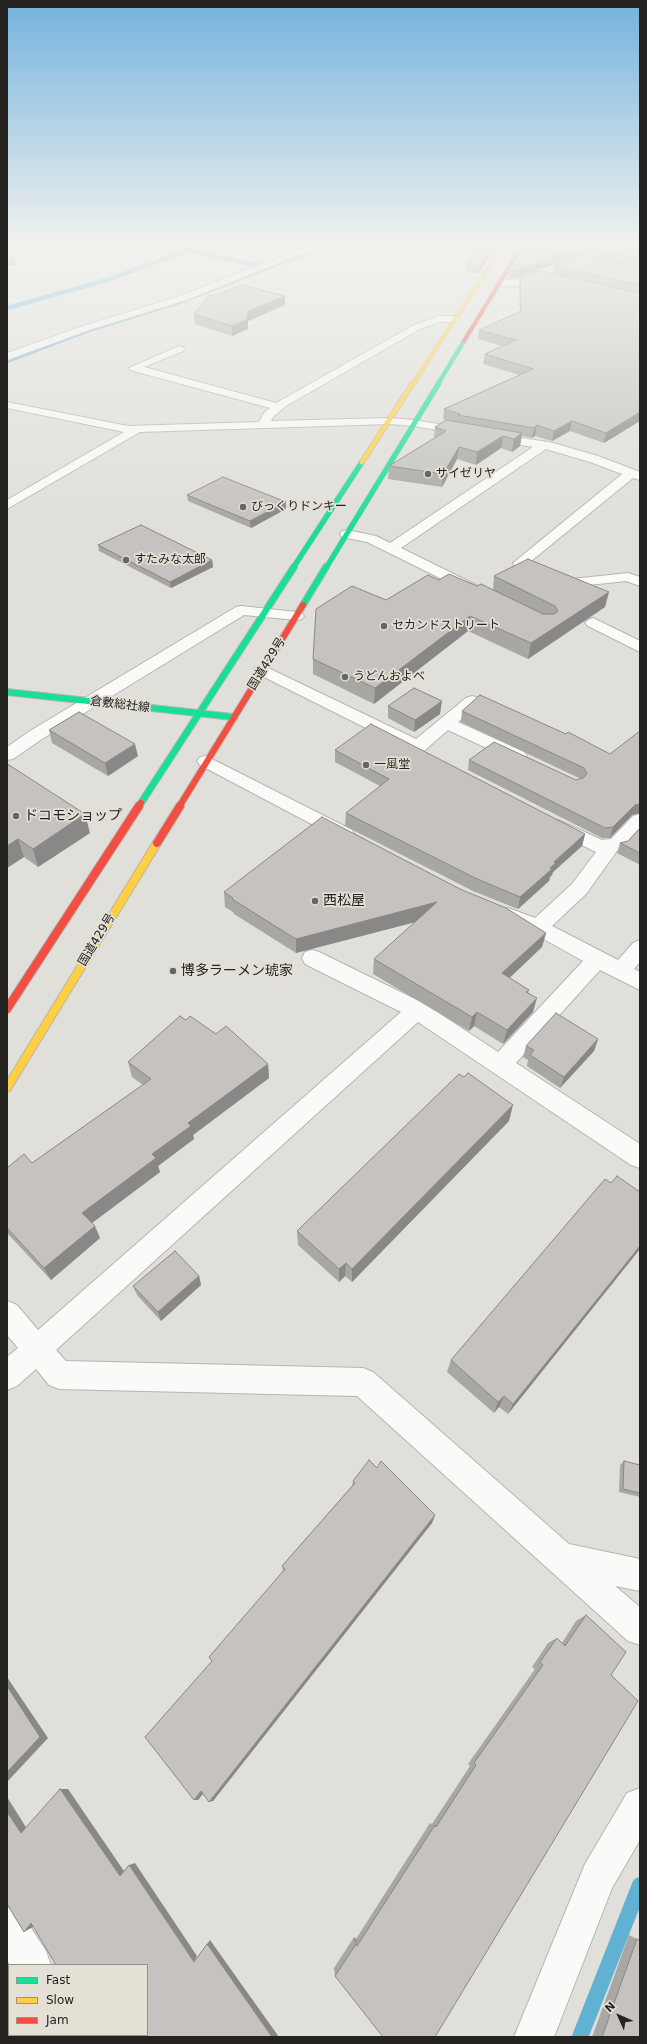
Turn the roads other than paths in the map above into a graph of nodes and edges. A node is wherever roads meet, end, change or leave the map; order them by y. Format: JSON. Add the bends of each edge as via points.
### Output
{"nodes":[{"id":1,"x":63,"y":336,"type":"edge"},
{"id":2,"x":401,"y":336,"type":"edge"},
{"id":3,"x":444,"y":336,"type":"edge"},
{"id":4,"x":467,"y":336,"type":"edge"},
{"id":5,"x":179,"y":349,"type":"dead end"},
{"id":6,"x":7,"y":357,"type":"edge"},
{"id":7,"x":7,"y":405,"type":"edge"},
{"id":8,"x":278,"y":407,"type":"junction"},
{"id":9,"x":389,"y":421,"type":"junction"},
{"id":10,"x":264,"y":424,"type":"junction"},
{"id":11,"x":414,"y":424,"type":"junction"},
{"id":12,"x":137,"y":429,"type":"junction"},
{"id":13,"x":543,"y":446,"type":"junction"},
{"id":14,"x":636,"y":475,"type":"edge"},
{"id":15,"x":7,"y":505,"type":"edge"},
{"id":16,"x":347,"y":534,"type":"junction"},
{"id":17,"x":392,"y":549,"type":"junction"},
{"id":18,"x":640,"y":582,"type":"edge"},
{"id":19,"x":483,"y":594,"type":"edge"},
{"id":20,"x":266,"y":612,"type":"junction"},
{"id":21,"x":297,"y":616,"type":"junction"},
{"id":22,"x":593,"y":623,"type":"dead end"},
{"id":23,"x":640,"y":647,"type":"edge"},
{"id":24,"x":262,"y":670,"type":"junction"},
{"id":25,"x":7,"y":692,"type":"edge"},
{"id":26,"x":92,"y":701,"type":"junction"},
{"id":27,"x":472,"y":701,"type":"edge"},
{"id":28,"x":199,"y":715,"type":"junction"},
{"id":29,"x":232,"y":717,"type":"junction"},
{"id":30,"x":447,"y":722,"type":"junction"},
{"id":31,"x":7,"y":755,"type":"edge"},
{"id":32,"x":206,"y":761,"type":"junction"},
{"id":33,"x":531,"y":763,"type":"edge"},
{"id":34,"x":545,"y":819,"type":"edge"},
{"id":35,"x":640,"y":820,"type":"edge"},
{"id":36,"x":360,"y":842,"type":"edge"},
{"id":37,"x":611,"y":846,"type":"junction"},
{"id":38,"x":494,"y":909,"type":"edge"},
{"id":39,"x":538,"y":927,"type":"junction"},
{"id":40,"x":640,"y":948,"type":"edge"},
{"id":41,"x":312,"y":958,"type":"dead end"},
{"id":42,"x":597,"y":959,"type":"junction"},
{"id":43,"x":621,"y":971,"type":"junction"},
{"id":44,"x":640,"y":982,"type":"edge"},
{"id":45,"x":7,"y":1009,"type":"edge"},
{"id":46,"x":417,"y":1010,"type":"junction"},
{"id":47,"x":500,"y":1065,"type":"junction"},
{"id":48,"x":7,"y":1088,"type":"edge"},
{"id":49,"x":640,"y":1158,"type":"edge"},
{"id":50,"x":7,"y":1314,"type":"edge"},
{"id":51,"x":38,"y":1351,"type":"junction"},
{"id":52,"x":7,"y":1376,"type":"edge"},
{"id":53,"x":562,"y":1559,"type":"junction"},
{"id":54,"x":640,"y":1576,"type":"edge"},
{"id":55,"x":640,"y":1629,"type":"edge"},
{"id":56,"x":640,"y":1806,"type":"edge"},
{"id":57,"x":7,"y":1924,"type":"edge"},
{"id":58,"x":31,"y":1964,"type":"edge"},
{"id":59,"x":534,"y":2037,"type":"edge"}],
"edges":[{"from":1,"to":6,"type":"street"},
{"from":2,"to":8,"type":"street"},
{"from":3,"to":9,"type":"main road"},
{"from":4,"to":11,"type":"main road","name":"国道429号"},
{"from":5,"to":8,"type":"street","via":[[134,368]]},
{"from":7,"to":12,"type":"street"},
{"from":8,"to":10,"type":"street"},
{"from":9,"to":10,"type":"street"},
{"from":9,"to":11,"type":"street"},
{"from":9,"to":20,"type":"main road"},
{"from":10,"to":12,"type":"street"},
{"from":11,"to":13,"type":"street"},
{"from":11,"to":16,"type":"main road","name":"国道429号"},
{"from":12,"to":15,"type":"street"},
{"from":13,"to":14,"type":"street","via":[[594,459]]},
{"from":13,"to":17,"type":"street"},
{"from":14,"to":18,"type":"street","via":[[520,563],[570,583],[628,577]]},
{"from":16,"to":17,"type":"street","via":[[371,539]]},
{"from":16,"to":21,"type":"main road","name":"国道429号"},
{"from":17,"to":19,"type":"street"},
{"from":20,"to":21,"type":"street"},
{"from":20,"to":26,"type":"street","via":[[241,610]]},
{"from":20,"to":28,"type":"main road"},
{"from":21,"to":24,"type":"main road","name":"国道429号"},
{"from":22,"to":23,"type":"street"},
{"from":24,"to":29,"type":"main road","name":"国道429号"},
{"from":24,"to":30,"type":"street","via":[[418,747]]},
{"from":25,"to":26,"type":"main road","name":"倉敷総社線"},
{"from":26,"to":28,"type":"main road","name":"倉敷総社線"},
{"from":26,"to":31,"type":"street"},
{"from":27,"to":30,"type":"street"},
{"from":28,"to":29,"type":"main road","name":"倉敷総社線"},
{"from":28,"to":45,"type":"main road"},
{"from":29,"to":32,"type":"main road","name":"国道429号"},
{"from":30,"to":33,"type":"street"},
{"from":32,"to":36,"type":"street"},
{"from":32,"to":48,"type":"main road","name":"国道429号"},
{"from":34,"to":37,"type":"street","via":[[600,847]]},
{"from":35,"to":37,"type":"street","via":[[617,845]]},
{"from":37,"to":39,"type":"street","via":[[579,889]]},
{"from":38,"to":39,"type":"street"},
{"from":39,"to":42,"type":"street"},
{"from":40,"to":43,"type":"street"},
{"from":41,"to":46,"type":"street"},
{"from":42,"to":43,"type":"street"},
{"from":42,"to":47,"type":"street"},
{"from":43,"to":44,"type":"street"},
{"from":46,"to":47,"type":"street"},
{"from":46,"to":51,"type":"street"},
{"from":47,"to":49,"type":"street"},
{"from":50,"to":51,"type":"street"},
{"from":51,"to":52,"type":"street"},
{"from":51,"to":53,"type":"street","via":[[59,1376],[363,1382]]},
{"from":53,"to":54,"type":"street"},
{"from":53,"to":55,"type":"street"},
{"from":56,"to":59,"type":"street","via":[[598,1877]]},
{"from":57,"to":58,"type":"street"}]}
